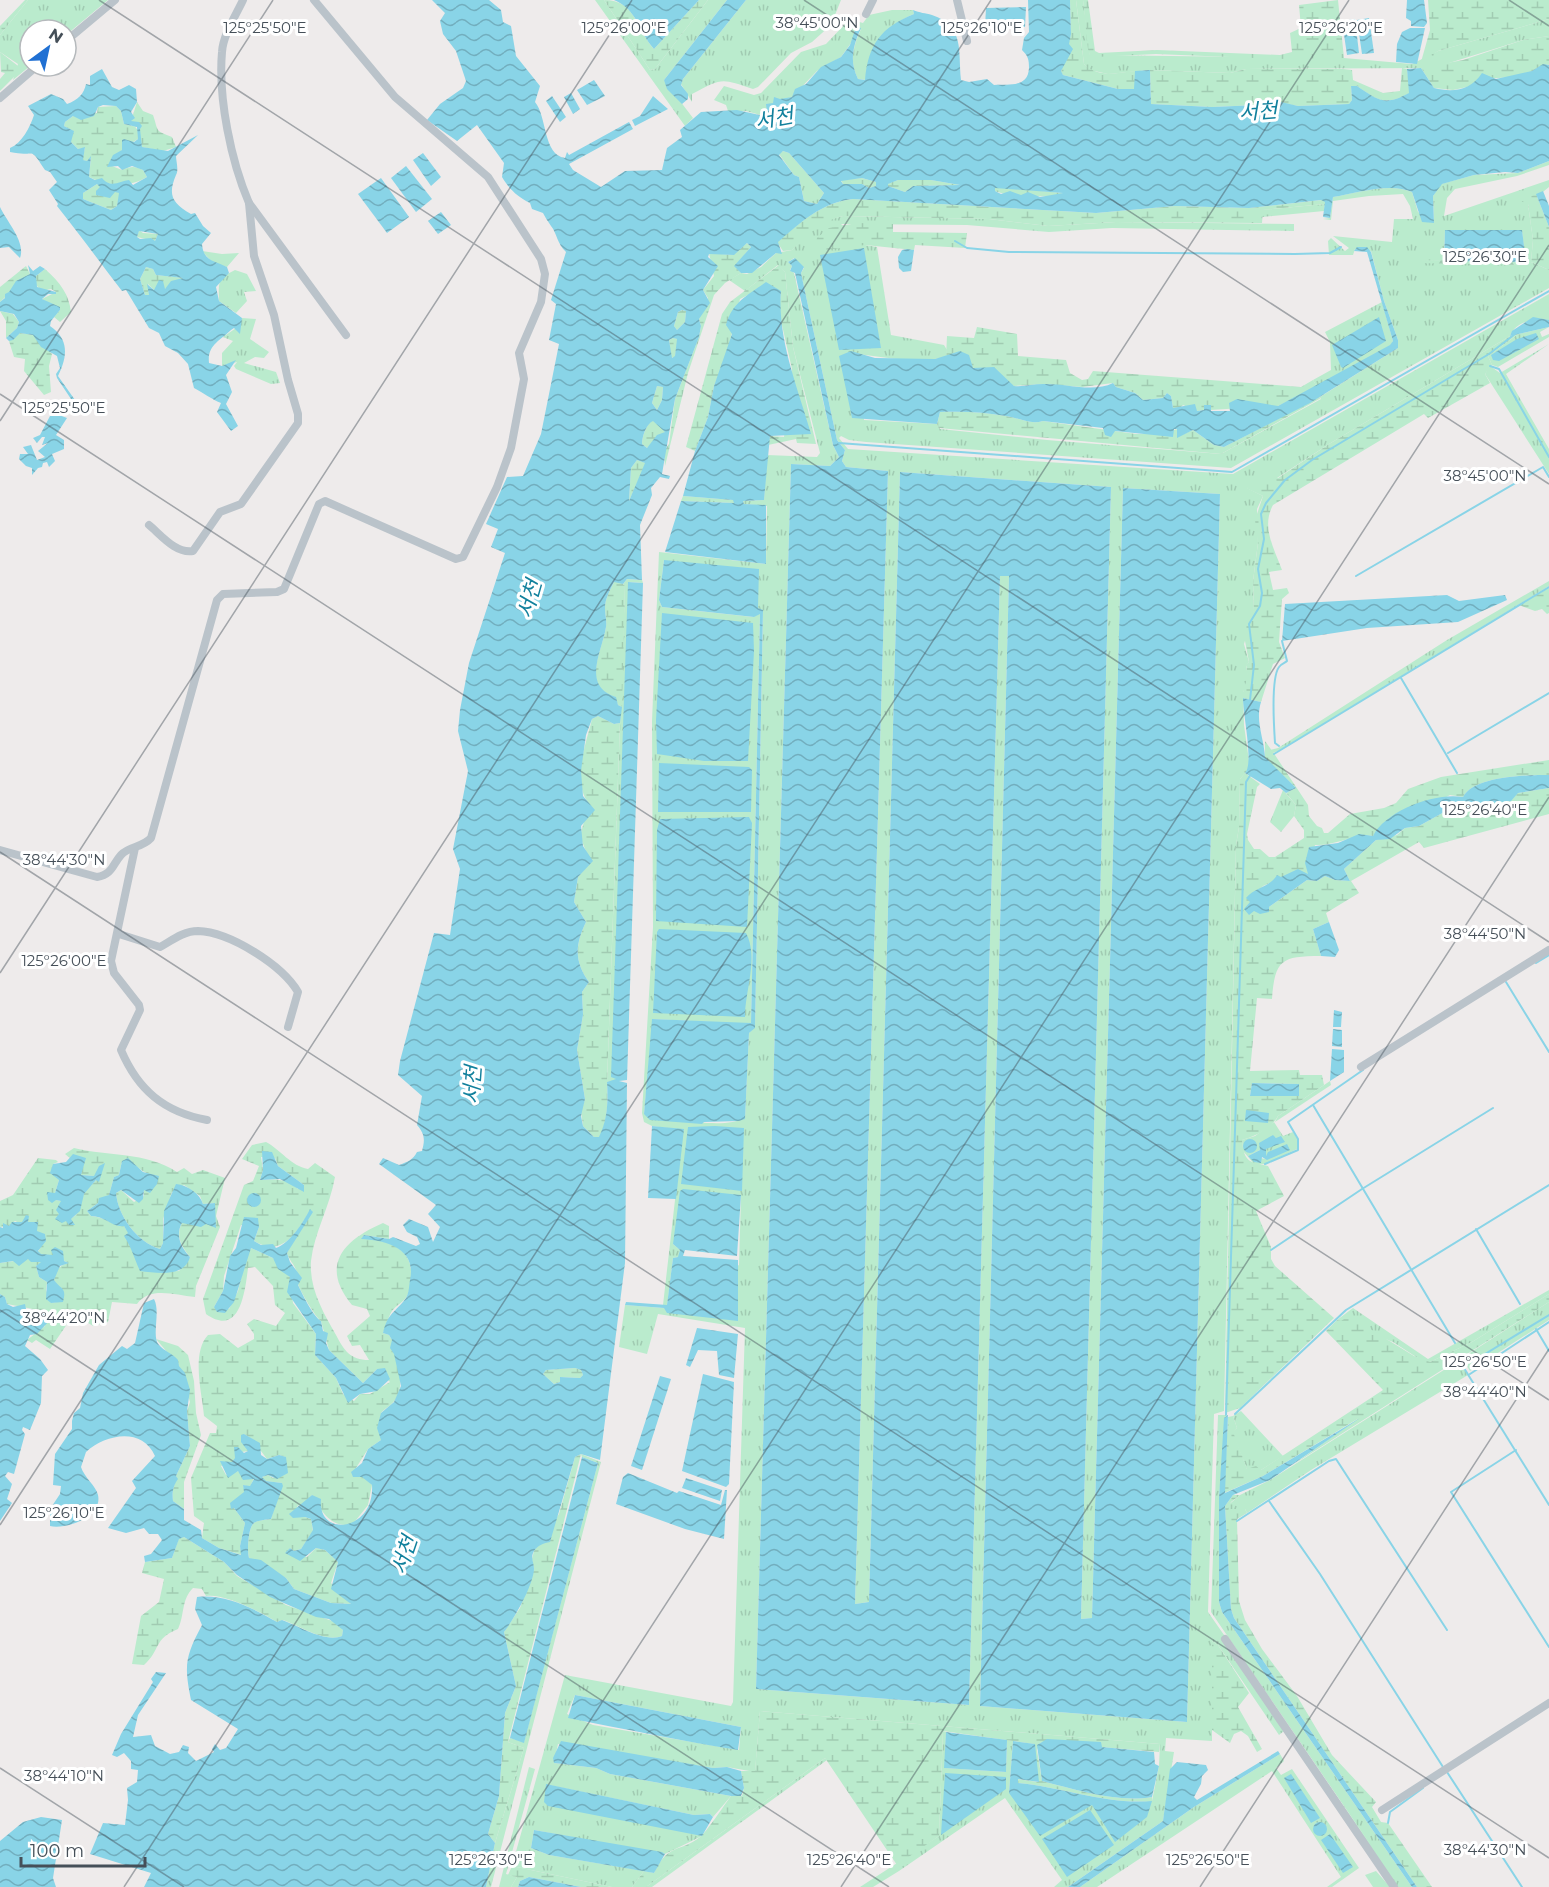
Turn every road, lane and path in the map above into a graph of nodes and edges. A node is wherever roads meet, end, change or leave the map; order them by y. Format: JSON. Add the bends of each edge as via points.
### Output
{"nodes":[{"id":1,"x":115,"y":0,"type":"edge"},
{"id":2,"x":243,"y":0,"type":"edge"},
{"id":3,"x":314,"y":0,"type":"edge"},
{"id":4,"x":873,"y":0,"type":"edge"},
{"id":5,"x":957,"y":0,"type":"edge"},
{"id":6,"x":866,"y":14,"type":"dead end"},
{"id":7,"x":78,"y":31,"type":"edge"},
{"id":8,"x":967,"y":41,"type":"dead end"},
{"id":9,"x":23,"y":78,"type":"edge"},
{"id":10,"x":0,"y":98,"type":"edge"},
{"id":11,"x":249,"y":203,"type":"junction"},
{"id":12,"x":346,"y":335,"type":"dead end"},
{"id":13,"x":149,"y":525,"type":"dead end"},
{"id":14,"x":135,"y":848,"type":"junction"},
{"id":15,"x":0,"y":850,"type":"edge"},
{"id":16,"x":119,"y":934,"type":"junction"},
{"id":17,"x":1549,"y":950,"type":"edge"},
{"id":18,"x":288,"y":1027,"type":"dead end"},
{"id":19,"x":1361,"y":1067,"type":"dead end"},
{"id":20,"x":207,"y":1120,"type":"dead end"},
{"id":21,"x":1225,"y":1639,"type":"dead end"},
{"id":22,"x":1549,"y":1702,"type":"edge"},
{"id":23,"x":1382,"y":1810,"type":"dead end"},
{"id":24,"x":1394,"y":1887,"type":"edge"}],
"edges":[{"from":1,"to":7,"type":"street"},
{"from":2,"to":11,"type":"street","via":[[221,50],[225,105],[238,178]]},
{"from":3,"to":14,"type":"street","via":[[395,97],[488,177],[541,259],[545,274],[541,302],[519,353],[524,379],[511,448],[463,557],[456,559],[325,501],[319,504],[284,589],[223,594],[217,600],[151,838]]},
{"from":4,"to":6,"type":"street"},
{"from":5,"to":8,"type":"street"},
{"from":9,"to":10,"type":"street"},
{"from":11,"to":12,"type":"street"},
{"from":11,"to":13,"type":"street","via":[[254,256],[274,315],[298,423],[241,504],[220,512],[193,550],[178,549]]},
{"from":14,"to":15,"type":"street","via":[[120,855],[106,876],[98,877]]},
{"from":14,"to":16,"type":"street"},
{"from":16,"to":18,"type":"street","via":[[160,947],[183,934],[198,931],[229,938],[291,980],[298,992]]},
{"from":16,"to":20,"type":"street","via":[[111,967],[140,1010],[121,1050],[144,1089],[162,1104],[182,1116]]},
{"from":17,"to":19,"type":"street"},
{"from":21,"to":24,"type":"street"},
{"from":22,"to":23,"type":"street"}]}
